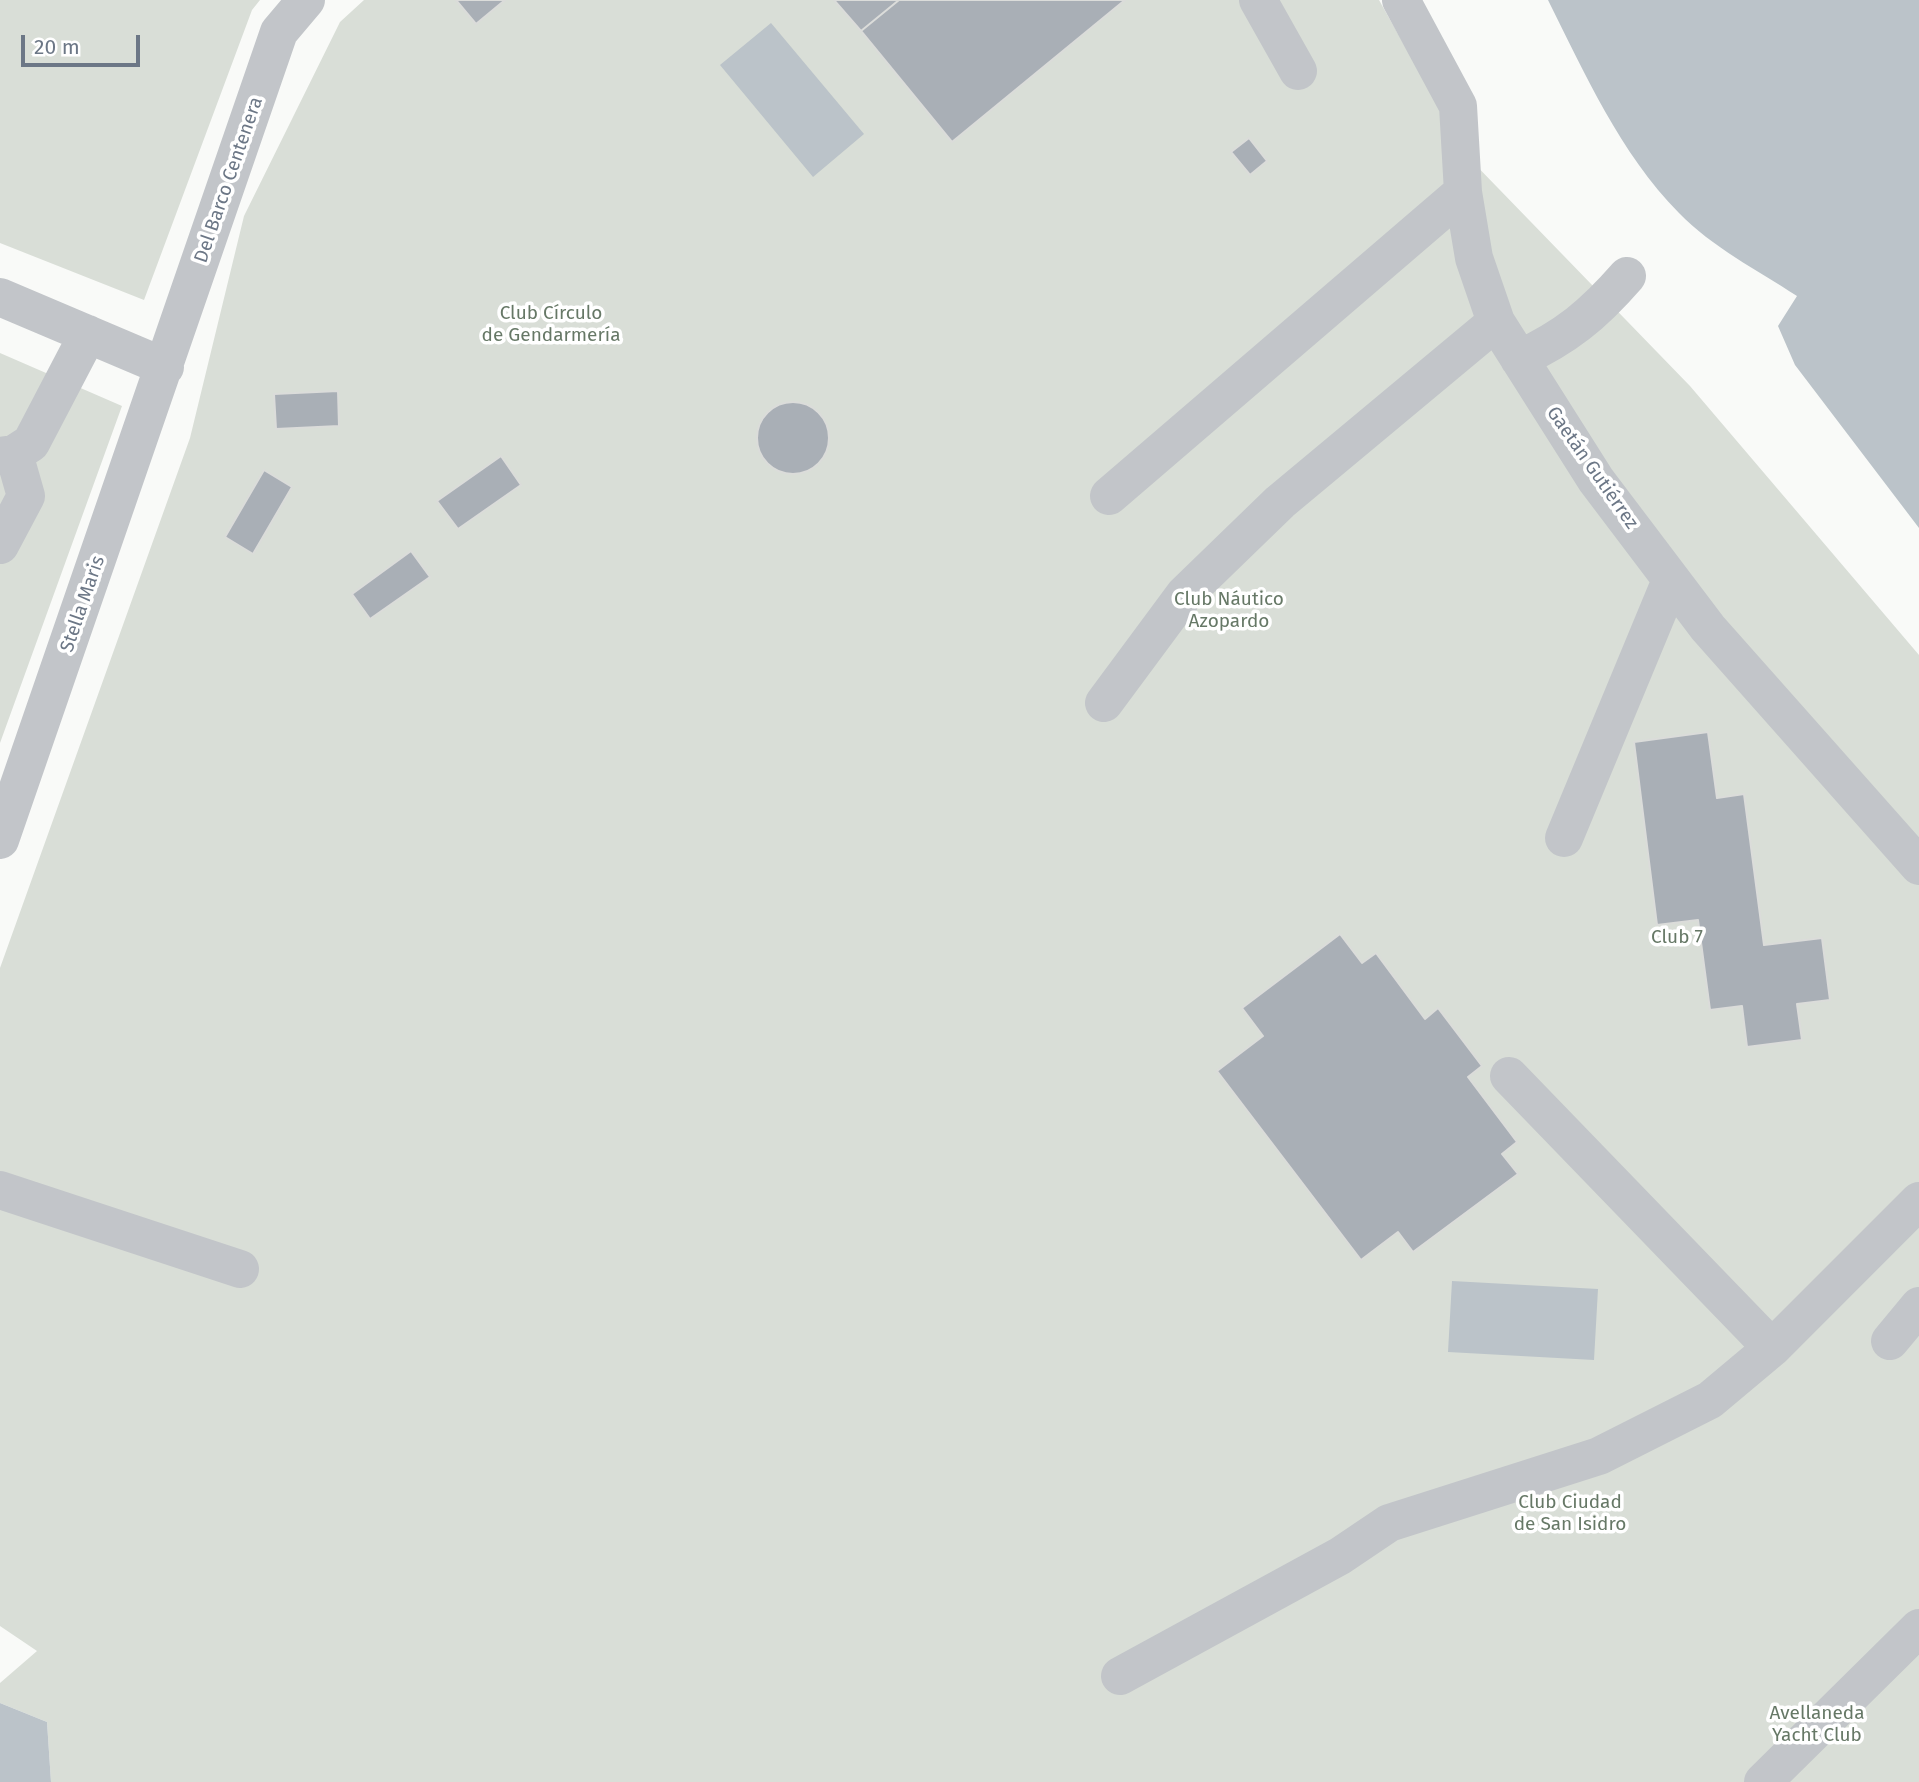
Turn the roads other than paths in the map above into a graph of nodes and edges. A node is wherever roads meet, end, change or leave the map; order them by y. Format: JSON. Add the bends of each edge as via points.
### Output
{"nodes":[{"id":1,"x":306,"y":0,"type":"edge"},
{"id":2,"x":1258,"y":0,"type":"edge"},
{"id":3,"x":1401,"y":0,"type":"edge"},
{"id":4,"x":1298,"y":71,"type":"dead end"},
{"id":5,"x":1462,"y":192,"type":"junction"},
{"id":6,"x":1627,"y":276,"type":"dead end"},
{"id":7,"x":0,"y":297,"type":"edge"},
{"id":8,"x":1496,"y":322,"type":"junction"},
{"id":9,"x":88,"y":334,"type":"junction"},
{"id":10,"x":1519,"y":359,"type":"junction"},
{"id":11,"x":165,"y":367,"type":"junction"},
{"id":12,"x":7,"y":455,"type":"edge"},
{"id":13,"x":1109,"y":496,"type":"dead end"},
{"id":14,"x":0,"y":545,"type":"edge"},
{"id":15,"x":1671,"y":580,"type":"junction"},
{"id":16,"x":1104,"y":703,"type":"dead end"},
{"id":17,"x":1564,"y":838,"type":"dead end"},
{"id":18,"x":0,"y":840,"type":"edge"},
{"id":19,"x":1919,"y":866,"type":"edge"},
{"id":20,"x":1509,"y":1076,"type":"dead end"},
{"id":21,"x":0,"y":1190,"type":"edge"},
{"id":22,"x":1919,"y":1201,"type":"edge"},
{"id":23,"x":240,"y":1269,"type":"dead end"},
{"id":24,"x":1919,"y":1306,"type":"edge"},
{"id":25,"x":1890,"y":1341,"type":"dead end"},
{"id":26,"x":1772,"y":1348,"type":"junction"},
{"id":27,"x":1919,"y":1628,"type":"edge"},
{"id":28,"x":1120,"y":1676,"type":"dead end"},
{"id":29,"x":1763,"y":1782,"type":"edge"}],
"edges":[{"from":1,"to":11,"type":"street","name":"Del Barco Centenera","via":[[279,32]]},
{"from":2,"to":4,"type":"street"},
{"from":3,"to":5,"type":"street","name":"Gaetán Gutiérrez","via":[[1458,106]]},
{"from":5,"to":8,"type":"street","name":"Gaetán Gutiérrez","via":[[1474,258]]},
{"from":5,"to":13,"type":"street"},
{"from":6,"to":10,"type":"street","via":[[1577,327]]},
{"from":7,"to":9,"type":"street"},
{"from":8,"to":10,"type":"street","name":"Gaetán Gutiérrez"},
{"from":8,"to":16,"type":"street","via":[[1280,502],[1184,595]]},
{"from":9,"to":11,"type":"street"},
{"from":9,"to":12,"type":"street","via":[[31,443]]},
{"from":10,"to":15,"type":"street","name":"Gaetán Gutiérrez","via":[[1596,480]]},
{"from":11,"to":18,"type":"street","name":"Stella Maris"},
{"from":12,"to":14,"type":"street","via":[[26,496]]},
{"from":15,"to":17,"type":"street"},
{"from":15,"to":19,"type":"street","name":"Gaetán Gutiérrez","via":[[1782,714]]},
{"from":20,"to":26,"type":"street"},
{"from":21,"to":23,"type":"street"},
{"from":22,"to":26,"type":"street"},
{"from":24,"to":25,"type":"street"},
{"from":26,"to":28,"type":"street","via":[[1710,1400],[1599,1456],[1389,1523],[1340,1556]]},
{"from":27,"to":29,"type":"street"}]}
